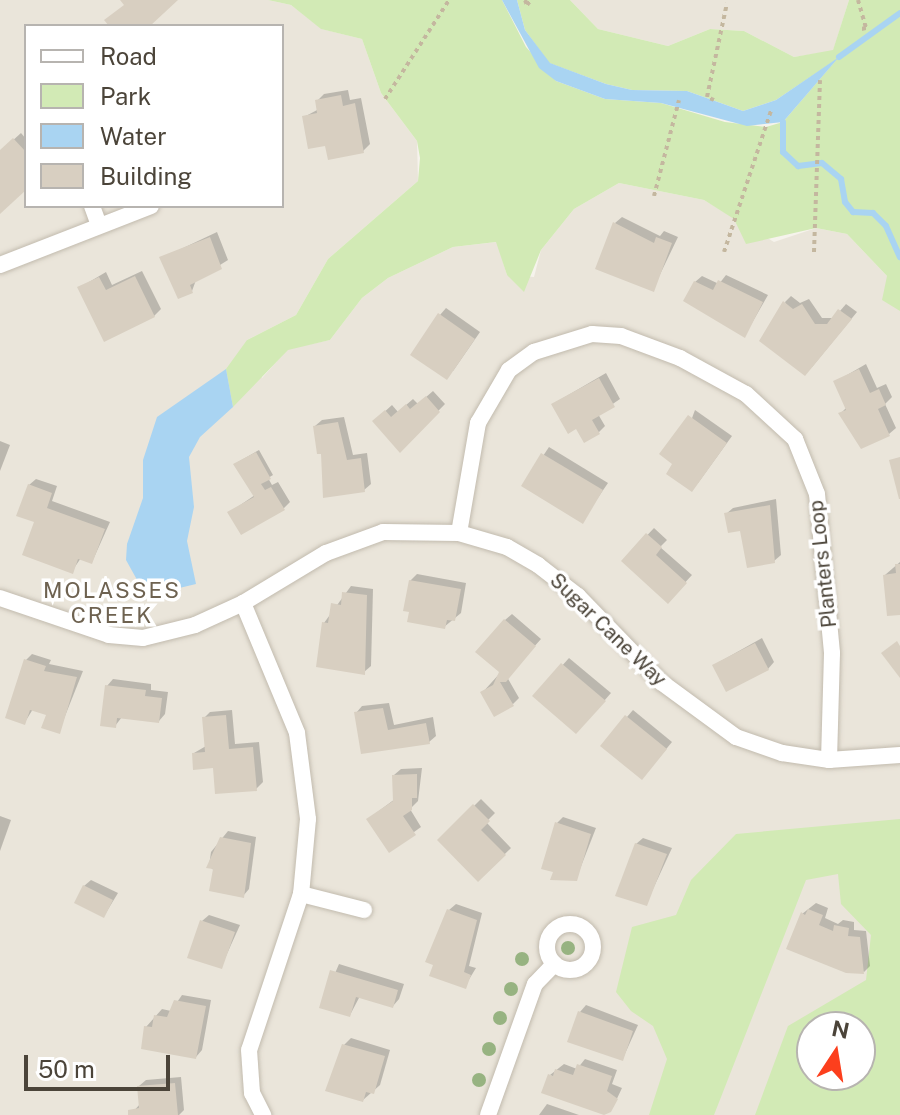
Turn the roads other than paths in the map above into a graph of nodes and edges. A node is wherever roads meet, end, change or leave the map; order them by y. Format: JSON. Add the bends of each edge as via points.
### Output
{"nodes":[{"id":1,"x":93,"y":208,"type":"edge"},
{"id":2,"x":146,"y":208,"type":"edge"},
{"id":3,"x":99,"y":225,"type":"junction"},
{"id":4,"x":0,"y":265,"type":"edge"},
{"id":5,"x":459,"y":533,"type":"junction"},
{"id":6,"x":0,"y":598,"type":"edge"},
{"id":7,"x":243,"y":603,"type":"junction"},
{"id":8,"x":900,"y":755,"type":"edge"},
{"id":9,"x":829,"y":760,"type":"junction"},
{"id":10,"x":301,"y":894,"type":"junction"},
{"id":11,"x":364,"y":910,"type":"dead end"},
{"id":12,"x":554,"y":964,"type":"dead end"},
{"id":13,"x":263,"y":1115,"type":"edge"},
{"id":14,"x":488,"y":1115,"type":"edge"}],
"edges":[{"from":1,"to":3,"type":"street"},
{"from":2,"to":3,"type":"street"},
{"from":3,"to":4,"type":"street"},
{"from":5,"to":7,"type":"street","name":"Sugar Cane Way","via":[[383,532],[326,553]]},
{"from":5,"to":9,"type":"street","name":"Sugar Cane Way","via":[[507,547],[538,565],[578,596],[661,682],[736,737],[782,753]]},
{"from":5,"to":9,"type":"street","name":"Planters Loop","via":[[478,423],[509,370],[534,352],[592,334],[621,336],[684,360],[746,394],[795,439],[817,494],[832,653]]},
{"from":6,"to":7,"type":"street","name":"Sugar Cane Way","via":[[109,635],[143,638],[180,631]]},
{"from":7,"to":10,"type":"street","via":[[297,733],[308,819]]},
{"from":8,"to":9,"type":"street","name":"Sugar Cane Way"},
{"from":10,"to":11,"type":"street"},
{"from":10,"to":13,"type":"street","via":[[249,1050],[252,1093]]},
{"from":12,"to":14,"type":"street","via":[[535,984]]}]}
